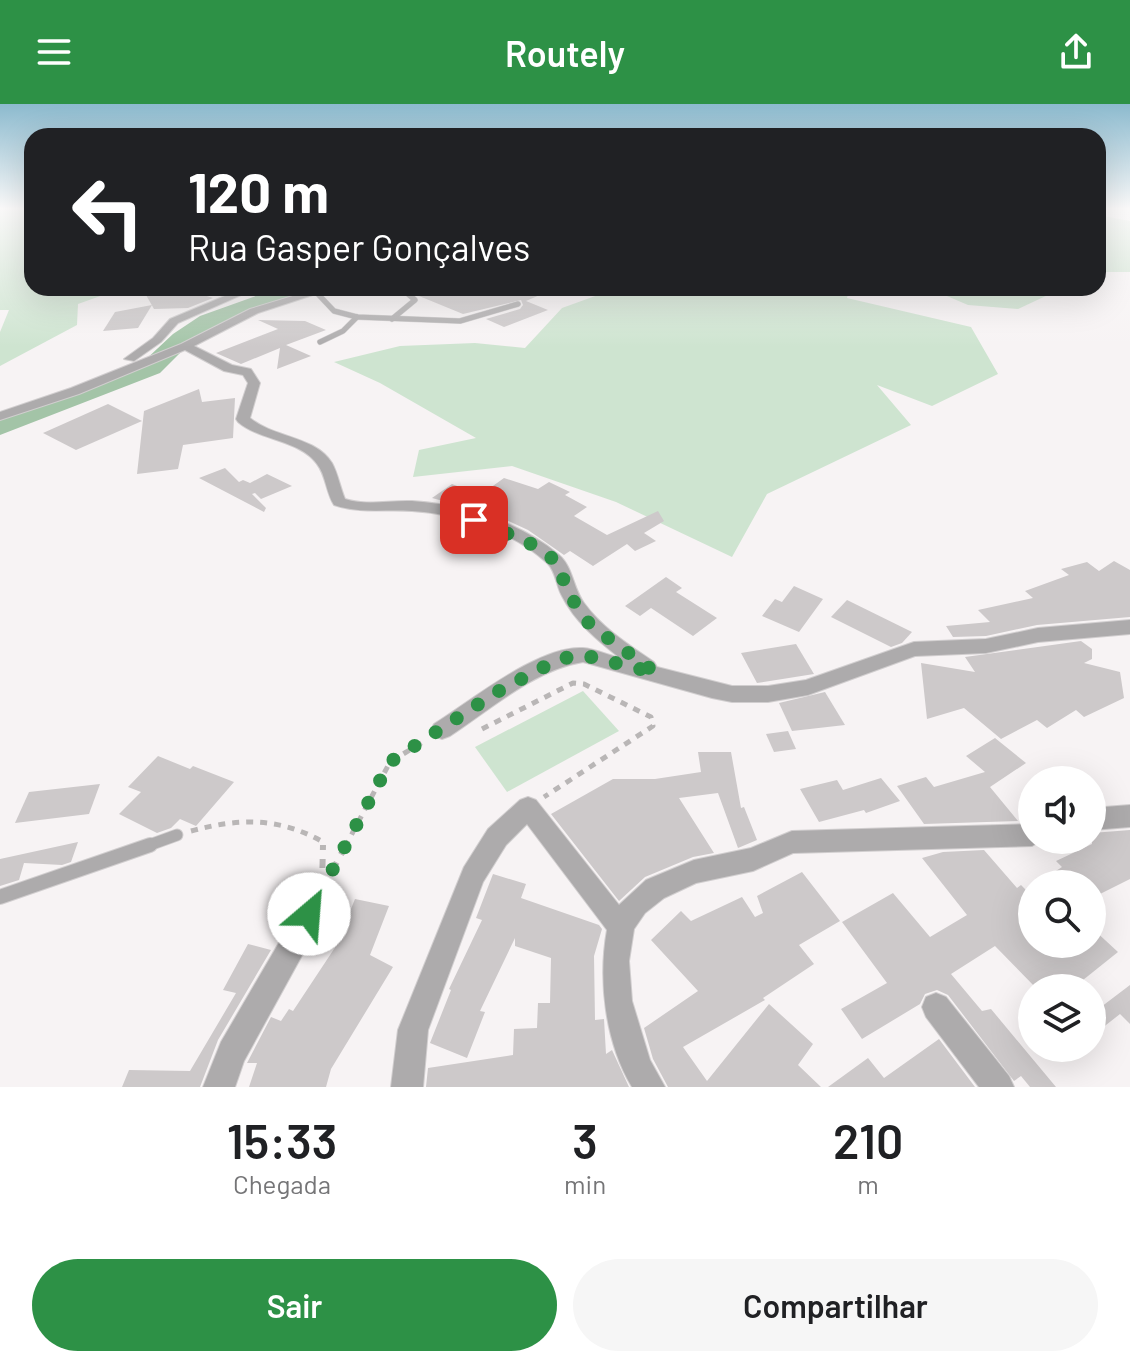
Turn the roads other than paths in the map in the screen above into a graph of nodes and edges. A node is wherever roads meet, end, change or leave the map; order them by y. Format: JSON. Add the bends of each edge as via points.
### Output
{"nodes":[{"id":1,"x":233,"y":296,"type":"edge"},
{"id":2,"x":303,"y":296,"type":"edge"},
{"id":3,"x":320,"y":296,"type":"edge"},
{"id":4,"x":410,"y":296,"type":"edge"},
{"id":5,"x":518,"y":304,"type":"dead end"},
{"id":6,"x":357,"y":317,"type":"junction"},
{"id":7,"x":392,"y":319,"type":"junction"},
{"id":8,"x":320,"y":342,"type":"dead end"},
{"id":9,"x":182,"y":347,"type":"junction"},
{"id":10,"x":99,"y":381,"type":"junction"},
{"id":11,"x":0,"y":416,"type":"edge"},
{"id":12,"x":1130,"y":627,"type":"edge"},
{"id":13,"x":656,"y":673,"type":"junction"},
{"id":14,"x":442,"y":730,"type":"road end"},
{"id":15,"x":1130,"y":816,"type":"edge"},
{"id":16,"x":1106,"y":818,"type":"edge"},
{"id":17,"x":177,"y":835,"type":"road end"},
{"id":18,"x":1018,"y":835,"type":"edge"},
{"id":19,"x":0,"y":897,"type":"edge"},
{"id":20,"x":621,"y":924,"type":"junction"},
{"id":21,"x":297,"y":939,"type":"road end"},
{"id":22,"x":936,"y":1007,"type":"dead end"},
{"id":23,"x":219,"y":1087,"type":"edge"},
{"id":24,"x":407,"y":1087,"type":"edge"},
{"id":25,"x":649,"y":1087,"type":"edge"},
{"id":26,"x":998,"y":1087,"type":"edge"}],
"edges":[{"from":1,"to":10,"type":"street","via":[[174,321],[157,340]]},
{"from":2,"to":9,"type":"street","via":[[254,311]]},
{"from":3,"to":6,"type":"lane","via":[[334,311]]},
{"from":4,"to":7,"type":"lane","via":[[415,300],[410,307]]},
{"from":5,"to":7,"type":"lane","via":[[460,321]]},
{"from":6,"to":7,"type":"lane"},
{"from":6,"to":8,"type":"lane"},
{"from":9,"to":10,"type":"street"},
{"from":9,"to":13,"type":"street","via":[[247,372],[254,383],[243,419],[321,459],[339,502],[452,513],[528,542],[556,561],[570,596],[590,625]]},
{"from":10,"to":11,"type":"street"},
{"from":12,"to":13,"type":"street","via":[[1038,635],[986,646],[914,649],[808,687],[768,694],[732,694]]},
{"from":13,"to":14,"type":"street","via":[[583,655],[559,659]]},
{"from":15,"to":16,"type":"street"},
{"from":17,"to":19,"type":"lane"},
{"from":18,"to":20,"type":"street","via":[[792,842],[655,889]]},
{"from":20,"to":24,"type":"street","via":[[528,807],[497,837],[473,876],[413,1030]]},
{"from":20,"to":25,"type":"street","via":[[615,961],[618,1001],[637,1067]]},
{"from":21,"to":23,"type":"street","via":[[232,1053]]},
{"from":22,"to":26,"type":"street"}]}
